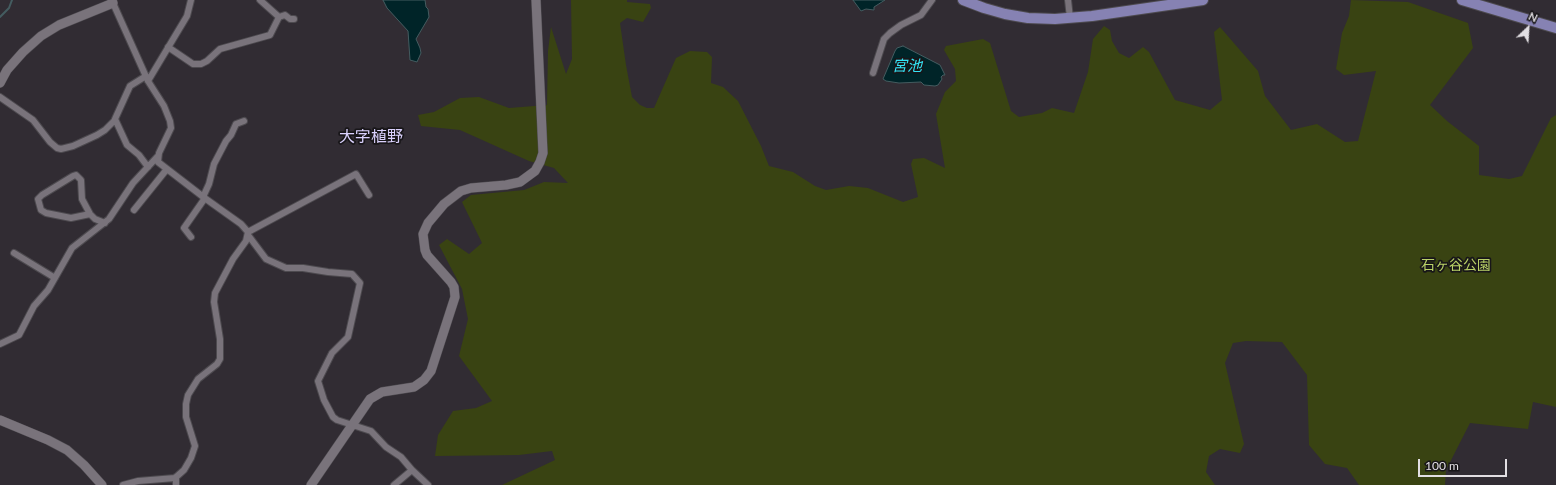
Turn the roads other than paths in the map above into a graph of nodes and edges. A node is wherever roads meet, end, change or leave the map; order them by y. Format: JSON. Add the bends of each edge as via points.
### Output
{"nodes":[{"id":1,"x":191,"y":0,"type":"edge"},
{"id":2,"x":260,"y":0,"type":"edge"},
{"id":3,"x":536,"y":0,"type":"edge"},
{"id":4,"x":932,"y":0,"type":"edge"},
{"id":5,"x":963,"y":0,"type":"edge"},
{"id":6,"x":1068,"y":0,"type":"edge"},
{"id":7,"x":1203,"y":0,"type":"edge"},
{"id":8,"x":1462,"y":0,"type":"edge"},
{"id":9,"x":113,"y":1,"type":"edge"},
{"id":10,"x":1145,"y":4,"type":"edge"},
{"id":11,"x":279,"y":17,"type":"junction"},
{"id":12,"x":1070,"y":18,"type":"junction"},
{"id":13,"x":294,"y":19,"type":"dead end"},
{"id":14,"x":1556,"y":28,"type":"edge"},
{"id":15,"x":168,"y":47,"type":"junction"},
{"id":16,"x":873,"y":73,"type":"dead end"},
{"id":17,"x":147,"y":78,"type":"junction"},
{"id":18,"x":0,"y":83,"type":"edge"},
{"id":19,"x":0,"y":97,"type":"edge"},
{"id":20,"x":115,"y":120,"type":"junction"},
{"id":21,"x":244,"y":121,"type":"dead end"},
{"id":22,"x":158,"y":156,"type":"junction"},
{"id":23,"x":148,"y":166,"type":"junction"},
{"id":24,"x":167,"y":169,"type":"junction"},
{"id":25,"x":369,"y":195,"type":"dead end"},
{"id":26,"x":204,"y":197,"type":"junction"},
{"id":27,"x":134,"y":210,"type":"dead end"},
{"id":28,"x":90,"y":214,"type":"junction"},
{"id":29,"x":105,"y":223,"type":"junction"},
{"id":30,"x":248,"y":234,"type":"junction"},
{"id":31,"x":191,"y":237,"type":"dead end"},
{"id":32,"x":14,"y":253,"type":"dead end"},
{"id":33,"x":55,"y":278,"type":"junction"},
{"id":34,"x":0,"y":344,"type":"edge"},
{"id":35,"x":0,"y":420,"type":"edge"},
{"id":36,"x":352,"y":424,"type":"junction"},
{"id":37,"x":412,"y":470,"type":"junction"},
{"id":38,"x":176,"y":477,"type":"junction"},
{"id":39,"x":102,"y":485,"type":"edge"},
{"id":40,"x":123,"y":485,"type":"edge"},
{"id":41,"x":176,"y":485,"type":"edge"},
{"id":42,"x":311,"y":485,"type":"edge"},
{"id":43,"x":394,"y":485,"type":"edge"},
{"id":44,"x":428,"y":485,"type":"edge"}],
"edges":[{"from":1,"to":15,"type":"street","via":[[187,16]]},
{"from":2,"to":11,"type":"street"},
{"from":3,"to":36,"type":"street","via":[[543,153],[540,162],[535,171],[520,182],[461,191],[444,204],[428,223],[423,234],[425,250],[451,282],[455,297],[433,367],[417,386],[382,392],[370,399]]},
{"from":4,"to":16,"type":"street","via":[[921,15],[901,25],[884,40]]},
{"from":5,"to":12,"type":"main road","via":[[1010,15],[1042,19]]},
{"from":6,"to":12,"type":"street"},
{"from":7,"to":10,"type":"main road"},
{"from":8,"to":14,"type":"main road"},
{"from":9,"to":17,"type":"street"},
{"from":9,"to":18,"type":"street","via":[[59,25],[41,36],[23,52]]},
{"from":10,"to":12,"type":"main road"},
{"from":11,"to":13,"type":"street","via":[[286,15]]},
{"from":11,"to":15,"type":"street","via":[[270,35],[223,48],[201,64],[193,64]]},
{"from":15,"to":17,"type":"street"},
{"from":17,"to":20,"type":"street","via":[[130,86]]},
{"from":17,"to":22,"type":"street","via":[[164,106],[171,128]]},
{"from":19,"to":20,"type":"street","via":[[32,120],[50,142],[61,149],[101,133]]},
{"from":20,"to":23,"type":"street","via":[[127,145]]},
{"from":21,"to":26,"type":"street","via":[[236,124],[226,141],[214,164]]},
{"from":22,"to":23,"type":"street"},
{"from":22,"to":24,"type":"street","via":[[158,162]]},
{"from":23,"to":29,"type":"street"},
{"from":24,"to":26,"type":"street"},
{"from":24,"to":27,"type":"street"},
{"from":25,"to":30,"type":"street","via":[[356,174]]},
{"from":26,"to":30,"type":"street","via":[[241,224]]},
{"from":26,"to":31,"type":"street","via":[[184,228]]},
{"from":28,"to":28,"type":"street","via":[[71,218],[46,213],[38,199],[76,175],[81,180],[82,199]]},
{"from":28,"to":29,"type":"street"},
{"from":29,"to":33,"type":"street","via":[[72,248]]},
{"from":30,"to":36,"type":"street","via":[[266,258],[286,268],[352,274],[360,283],[348,337],[332,353],[318,381],[333,417]]},
{"from":30,"to":38,"type":"street","via":[[215,293],[214,309],[221,356],[217,364],[198,378],[188,395],[186,417],[195,446],[188,464]]},
{"from":32,"to":33,"type":"street"},
{"from":33,"to":34,"type":"street","via":[[34,306],[18,335]]},
{"from":35,"to":39,"type":"street","via":[[67,450],[84,464]]},
{"from":36,"to":37,"type":"street","via":[[371,432],[401,457]]},
{"from":36,"to":42,"type":"street"},
{"from":37,"to":43,"type":"street"},
{"from":37,"to":44,"type":"street"},
{"from":38,"to":40,"type":"street"},
{"from":38,"to":41,"type":"street"}]}
